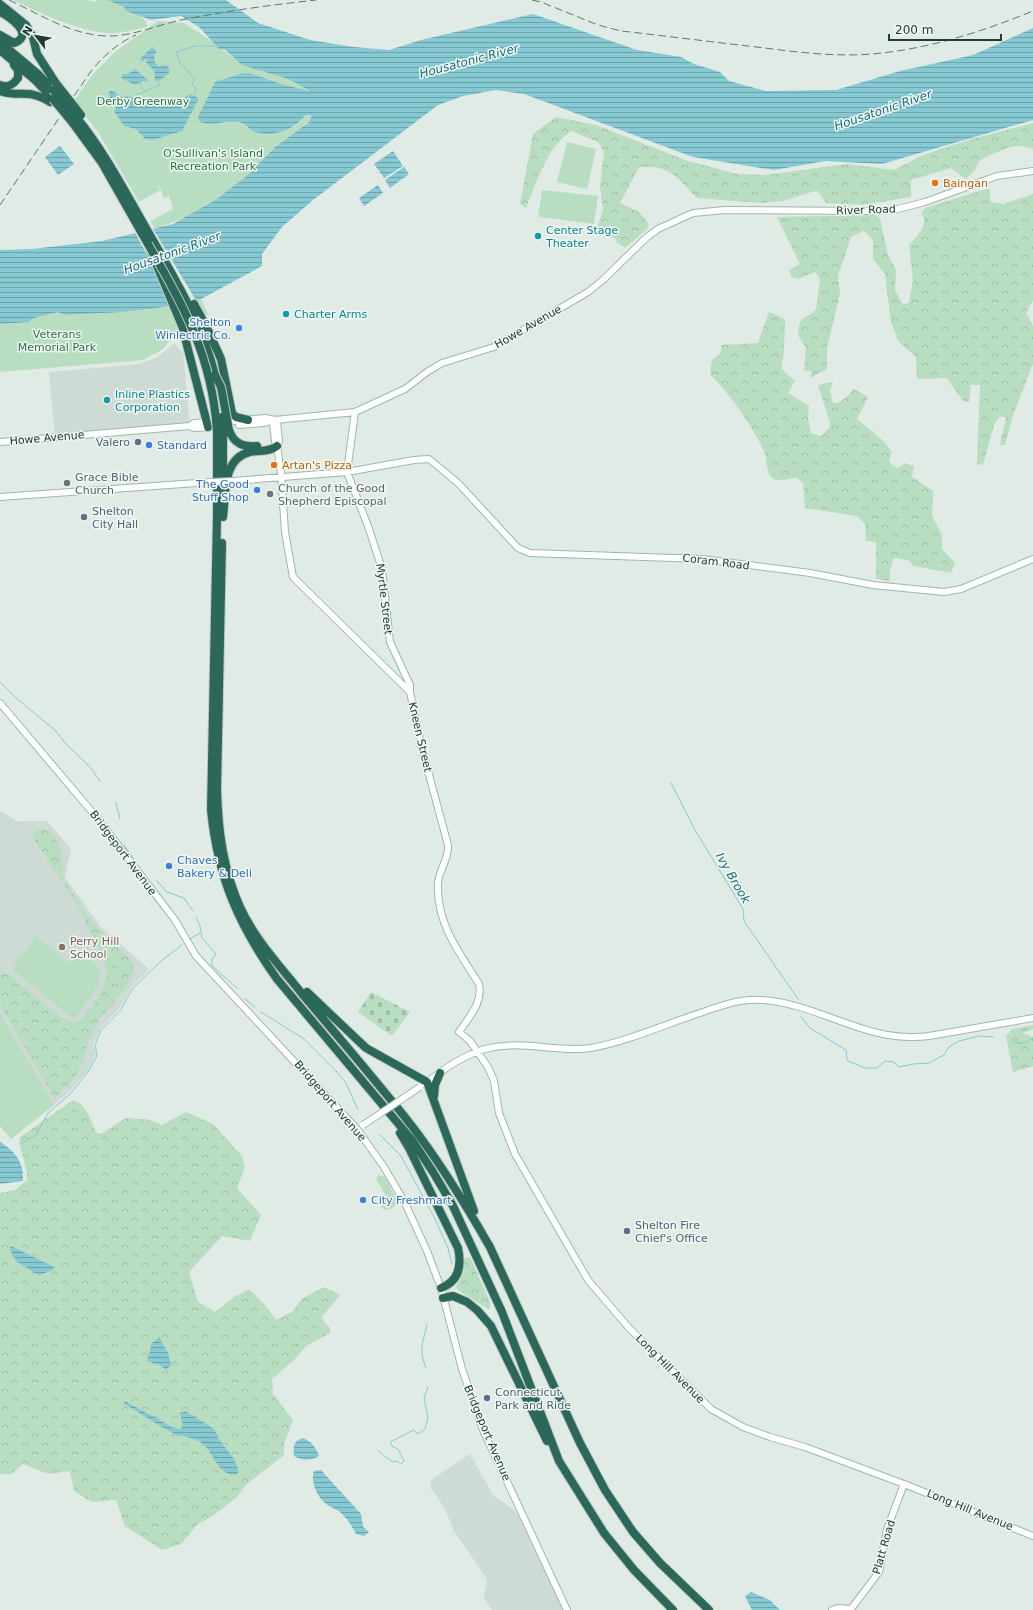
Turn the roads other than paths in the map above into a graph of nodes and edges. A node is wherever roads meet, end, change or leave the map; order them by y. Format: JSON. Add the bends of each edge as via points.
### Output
{"nodes":[{"id":1,"x":0,"y":4,"type":"edge"},
{"id":2,"x":0,"y":12,"type":"edge"},
{"id":3,"x":0,"y":35,"type":"edge"},
{"id":4,"x":0,"y":42,"type":"edge"},
{"id":5,"x":2,"y":52,"type":"edge"},
{"id":6,"x":0,"y":85,"type":"edge"},
{"id":7,"x":0,"y":92,"type":"edge"},
{"id":8,"x":53,"y":93,"type":"junction"},
{"id":9,"x":77,"y":118,"type":"junction"},
{"id":10,"x":1033,"y":171,"type":"edge"},
{"id":11,"x":118,"y":186,"type":"junction"},
{"id":12,"x":693,"y":213,"type":"joint"},
{"id":13,"x":148,"y":244,"type":"junction"},
{"id":14,"x":183,"y":292,"type":"junction"},
{"id":15,"x":355,"y":412,"type":"junction"},
{"id":16,"x":248,"y":420,"type":"junction"},
{"id":17,"x":275,"y":420,"type":"junction"},
{"id":18,"x":207,"y":425,"type":"junction"},
{"id":19,"x":223,"y":431,"type":"junction"},
{"id":20,"x":0,"y":442,"type":"edge"},
{"id":21,"x":277,"y":446,"type":"junction"},
{"id":22,"x":347,"y":472,"type":"junction"},
{"id":23,"x":282,"y":476,"type":"junction"},
{"id":24,"x":0,"y":496,"type":"edge"},
{"id":25,"x":223,"y":517,"type":"junction"},
{"id":26,"x":1033,"y":559,"type":"edge"},
{"id":27,"x":410,"y":692,"type":"junction"},
{"id":28,"x":0,"y":703,"type":"edge"},
{"id":29,"x":223,"y":867,"type":"junction"},
{"id":30,"x":228,"y":882,"type":"junction"},
{"id":31,"x":268,"y":951,"type":"junction"},
{"id":32,"x":1033,"y":1018,"type":"edge"},
{"id":33,"x":459,"y":1032,"type":"joint"},
{"id":34,"x":478,"y":1052,"type":"junction"},
{"id":35,"x":440,"y":1073,"type":"junction"},
{"id":36,"x":427,"y":1082,"type":"junction"},
{"id":37,"x":434,"y":1098,"type":"junction"},
{"id":38,"x":382,"y":1106,"type":"junction"},
{"id":39,"x":357,"y":1129,"type":"junction"},
{"id":40,"x":492,"y":1249,"type":"junction"},
{"id":41,"x":441,"y":1288,"type":"junction"},
{"id":42,"x":443,"y":1298,"type":"junction"},
{"id":43,"x":554,"y":1449,"type":"junction"},
{"id":44,"x":904,"y":1484,"type":"junction"},
{"id":45,"x":1033,"y":1536,"type":"edge"},
{"id":46,"x":567,"y":1610,"type":"edge"},
{"id":47,"x":673,"y":1610,"type":"edge"},
{"id":48,"x":709,"y":1610,"type":"edge"},
{"id":49,"x":832,"y":1610,"type":"edge"}],
"edges":[{"from":1,"to":8,"type":"highway","via":[[26,25]]},
{"from":2,"to":3,"type":"highway","via":[[15,22],[22,33],[21,39],[14,43]]},
{"from":4,"to":8,"type":"highway","via":[[38,74]]},
{"from":5,"to":6,"type":"highway","via":[[19,74],[10,86]]},
{"from":5,"to":8,"type":"highway"},
{"from":7,"to":8,"type":"highway","via":[[40,96]]},
{"from":8,"to":9,"type":"highway","bridge":true},
{"from":8,"to":9,"type":"highway","bridge":true},
{"from":9,"to":11,"type":"highway","via":[[98,158]]},
{"from":10,"to":12,"type":"street","name":"River Road","via":[[997,176],[925,202],[894,210],[725,210]]},
{"from":11,"to":13,"type":"highway"},
{"from":11,"to":14,"type":"highway"},
{"from":12,"to":15,"type":"street","name":"Howe Avenue","via":[[658,229],[588,292],[515,336],[494,347],[442,363],[430,369],[406,389]]},
{"from":13,"to":18,"type":"highway","bridge":true,"via":[[182,326]]},
{"from":13,"to":19,"type":"highway","bridge":true,"via":[[183,305],[197,337]]},
{"from":14,"to":16,"type":"highway","via":[[196,307],[216,347],[224,371],[231,411],[235,416]]},
{"from":14,"to":19,"type":"highway","bridge":true,"via":[[202,332],[221,387]]},
{"from":15,"to":17,"type":"street","name":"Howe Avenue"},
{"from":15,"to":22,"type":"street","name":"Myrtle Street"},
{"from":16,"to":17,"type":"street","name":"Howe Avenue"},
{"from":16,"to":18,"type":"street","name":"Howe Avenue"},
{"from":17,"to":18,"type":"street","name":"Howe Avenue","via":[[265,423]]},
{"from":17,"to":21,"type":"street","name":"Kneen Street","via":[[278,426]]},
{"from":18,"to":20,"type":"street","name":"Howe Avenue","via":[[194,423],[190,426]]},
{"from":19,"to":21,"type":"highway","via":[[244,446]]},
{"from":19,"to":25,"type":"highway"},
{"from":19,"to":29,"type":"highway","via":[[218,517],[211,810],[214,837]]},
{"from":21,"to":23,"type":"street","name":"Kneen Street"},
{"from":21,"to":25,"type":"highway","via":[[248,452],[232,463],[228,473]]},
{"from":22,"to":23,"type":"street"},
{"from":22,"to":26,"type":"street","name":"Coram Road","via":[[429,459],[458,483],[518,548],[530,553],[702,559],[810,573],[873,585],[944,592],[961,590]]},
{"from":22,"to":27,"type":"street","name":"Myrtle Street","via":[[382,569],[387,606],[387,633],[410,685]]},
{"from":23,"to":24,"type":"street","bridge":true},
{"from":23,"to":27,"type":"street","name":"Kneen Street","via":[[285,532],[294,577]]},
{"from":25,"to":29,"type":"highway","via":[[217,821]]},
{"from":27,"to":33,"type":"street","name":"Kneen Street","via":[[421,745],[448,846],[438,885],[445,929],[481,991],[476,1006]]},
{"from":28,"to":39,"type":"street","name":"Bridgeport Avenue","via":[[98,819],[175,920],[196,956]]},
{"from":29,"to":30,"type":"highway"},
{"from":30,"to":31,"type":"highway","via":[[240,907]]},
{"from":30,"to":38,"type":"highway","via":[[243,925],[259,954],[300,1008]]},
{"from":31,"to":36,"type":"highway","via":[[366,1048]]},
{"from":31,"to":40,"type":"highway","via":[[404,1116],[454,1185]]},
{"from":32,"to":34,"type":"street","via":[[929,1036],[893,1037],[794,1006],[761,1000],[730,1004],[590,1048],[520,1044],[498,1046]]},
{"from":33,"to":34,"type":"street","name":"Long Hill Avenue"},
{"from":34,"to":35,"type":"street"},
{"from":34,"to":44,"type":"street","name":"Long Hill Avenue","via":[[494,1081],[499,1113],[519,1161],[588,1280],[609,1307],[648,1348],[711,1409],[742,1427],[770,1438],[805,1447]]},
{"from":35,"to":36,"type":"street"},
{"from":35,"to":37,"type":"highway","via":[[435,1085]]},
{"from":36,"to":37,"type":"highway"},
{"from":36,"to":39,"type":"street","bridge":true},
{"from":37,"to":40,"type":"highway","via":[[470,1201]]},
{"from":38,"to":41,"type":"highway","via":[[409,1148],[458,1248],[461,1264],[458,1272],[450,1284]]},
{"from":38,"to":43,"type":"highway","via":[[412,1140],[453,1206],[502,1312]]},
{"from":39,"to":41,"type":"street","name":"Bridgeport Avenue","via":[[405,1203]]},
{"from":40,"to":48,"type":"highway","via":[[580,1443],[605,1490],[634,1532],[660,1563]]},
{"from":41,"to":42,"type":"street","name":"Bridgeport Avenue"},
{"from":42,"to":43,"type":"highway","via":[[453,1296],[467,1302],[491,1326],[546,1440]]},
{"from":42,"to":46,"type":"street","name":"Bridgeport Avenue","via":[[477,1413]]},
{"from":43,"to":47,"type":"highway","via":[[604,1533],[634,1570]]},
{"from":44,"to":45,"type":"street","name":"Long Hill Avenue"},
{"from":44,"to":49,"type":"street","name":"Platt Road","via":[[887,1529],[882,1561],[874,1580],[851,1609]]}]}
